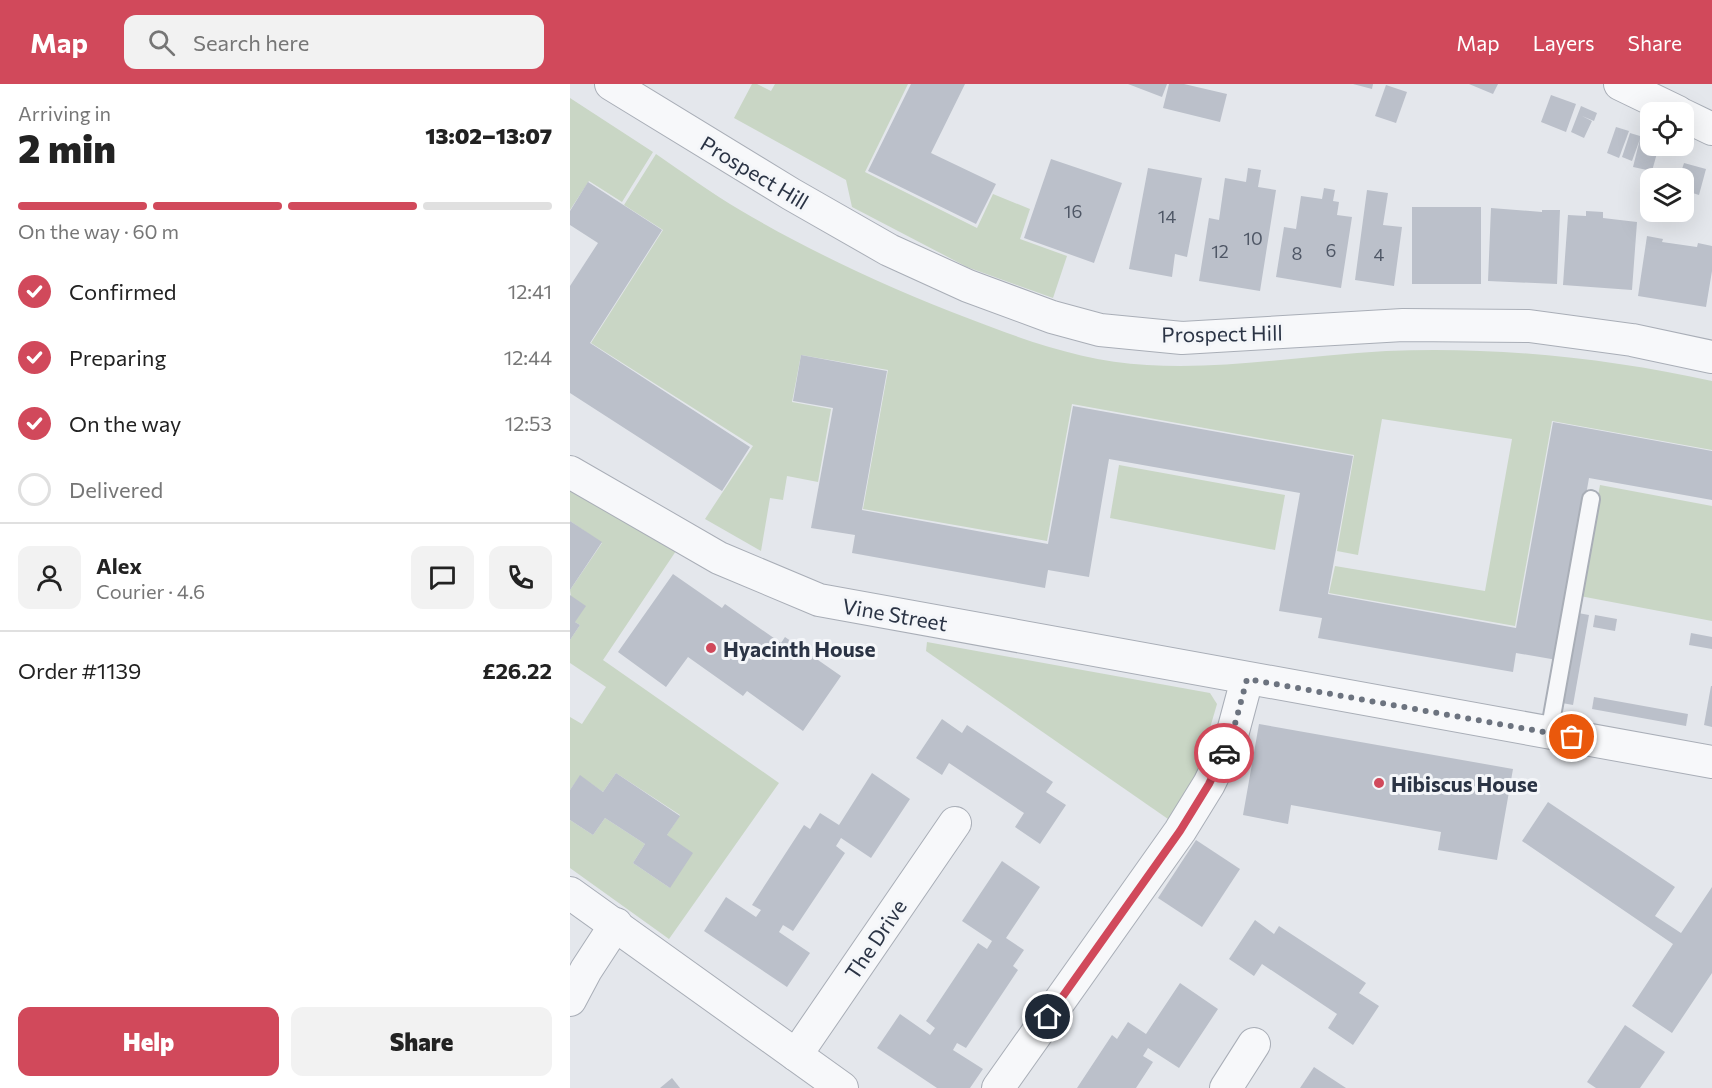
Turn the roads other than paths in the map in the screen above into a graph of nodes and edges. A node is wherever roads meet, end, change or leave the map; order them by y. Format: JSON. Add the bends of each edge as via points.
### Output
{"nodes":[{"id":1,"x":611,"y":84,"type":"edge"},
{"id":2,"x":1620,"y":84,"type":"edge"},
{"id":3,"x":1657,"y":102,"type":"edge"},
{"id":4,"x":1694,"y":120,"type":"edge"},
{"id":5,"x":1712,"y":129,"type":"edge"},
{"id":6,"x":1712,"y":357,"type":"edge"},
{"id":7,"x":570,"y":472,"type":"edge"},
{"id":8,"x":1591,"y":499,"type":"dead end"},
{"id":9,"x":1247,"y":679,"type":"junction"},
{"id":10,"x":1549,"y":733,"type":"junction"},
{"id":11,"x":1712,"y":762,"type":"edge"},
{"id":12,"x":955,"y":823,"type":"dead end"},
{"id":13,"x":570,"y":893,"type":"edge"},
{"id":14,"x":615,"y":924,"type":"junction"},
{"id":15,"x":570,"y":1000,"type":"edge"},
{"id":16,"x":1254,"y":1044,"type":"dead end"},
{"id":17,"x":796,"y":1055,"type":"junction"},
{"id":18,"x":842,"y":1088,"type":"edge"},
{"id":19,"x":998,"y":1088,"type":"edge"},
{"id":20,"x":1226,"y":1088,"type":"edge"}],
"edges":[{"from":1,"to":6,"type":"street","name":"Prospect Hill","via":[[889,250],[968,286],[1100,330],[1182,338],[1403,325],[1529,326],[1632,340]]},
{"from":2,"to":3,"type":"street"},
{"from":4,"to":5,"type":"street"},
{"from":7,"to":9,"type":"street","name":"Vine Street","via":[[719,558],[819,600]]},
{"from":8,"to":10,"type":"lane"},
{"from":9,"to":10,"type":"street","name":"Vine Street"},
{"from":9,"to":19,"type":"street","via":[[1231,739],[1209,784]]},
{"from":10,"to":11,"type":"street","name":"Vine Street"},
{"from":12,"to":17,"type":"street","name":"The Drive"},
{"from":13,"to":14,"type":"street"},
{"from":14,"to":15,"type":"street"},
{"from":14,"to":17,"type":"street"},
{"from":16,"to":20,"type":"street"},
{"from":17,"to":18,"type":"street"}]}
